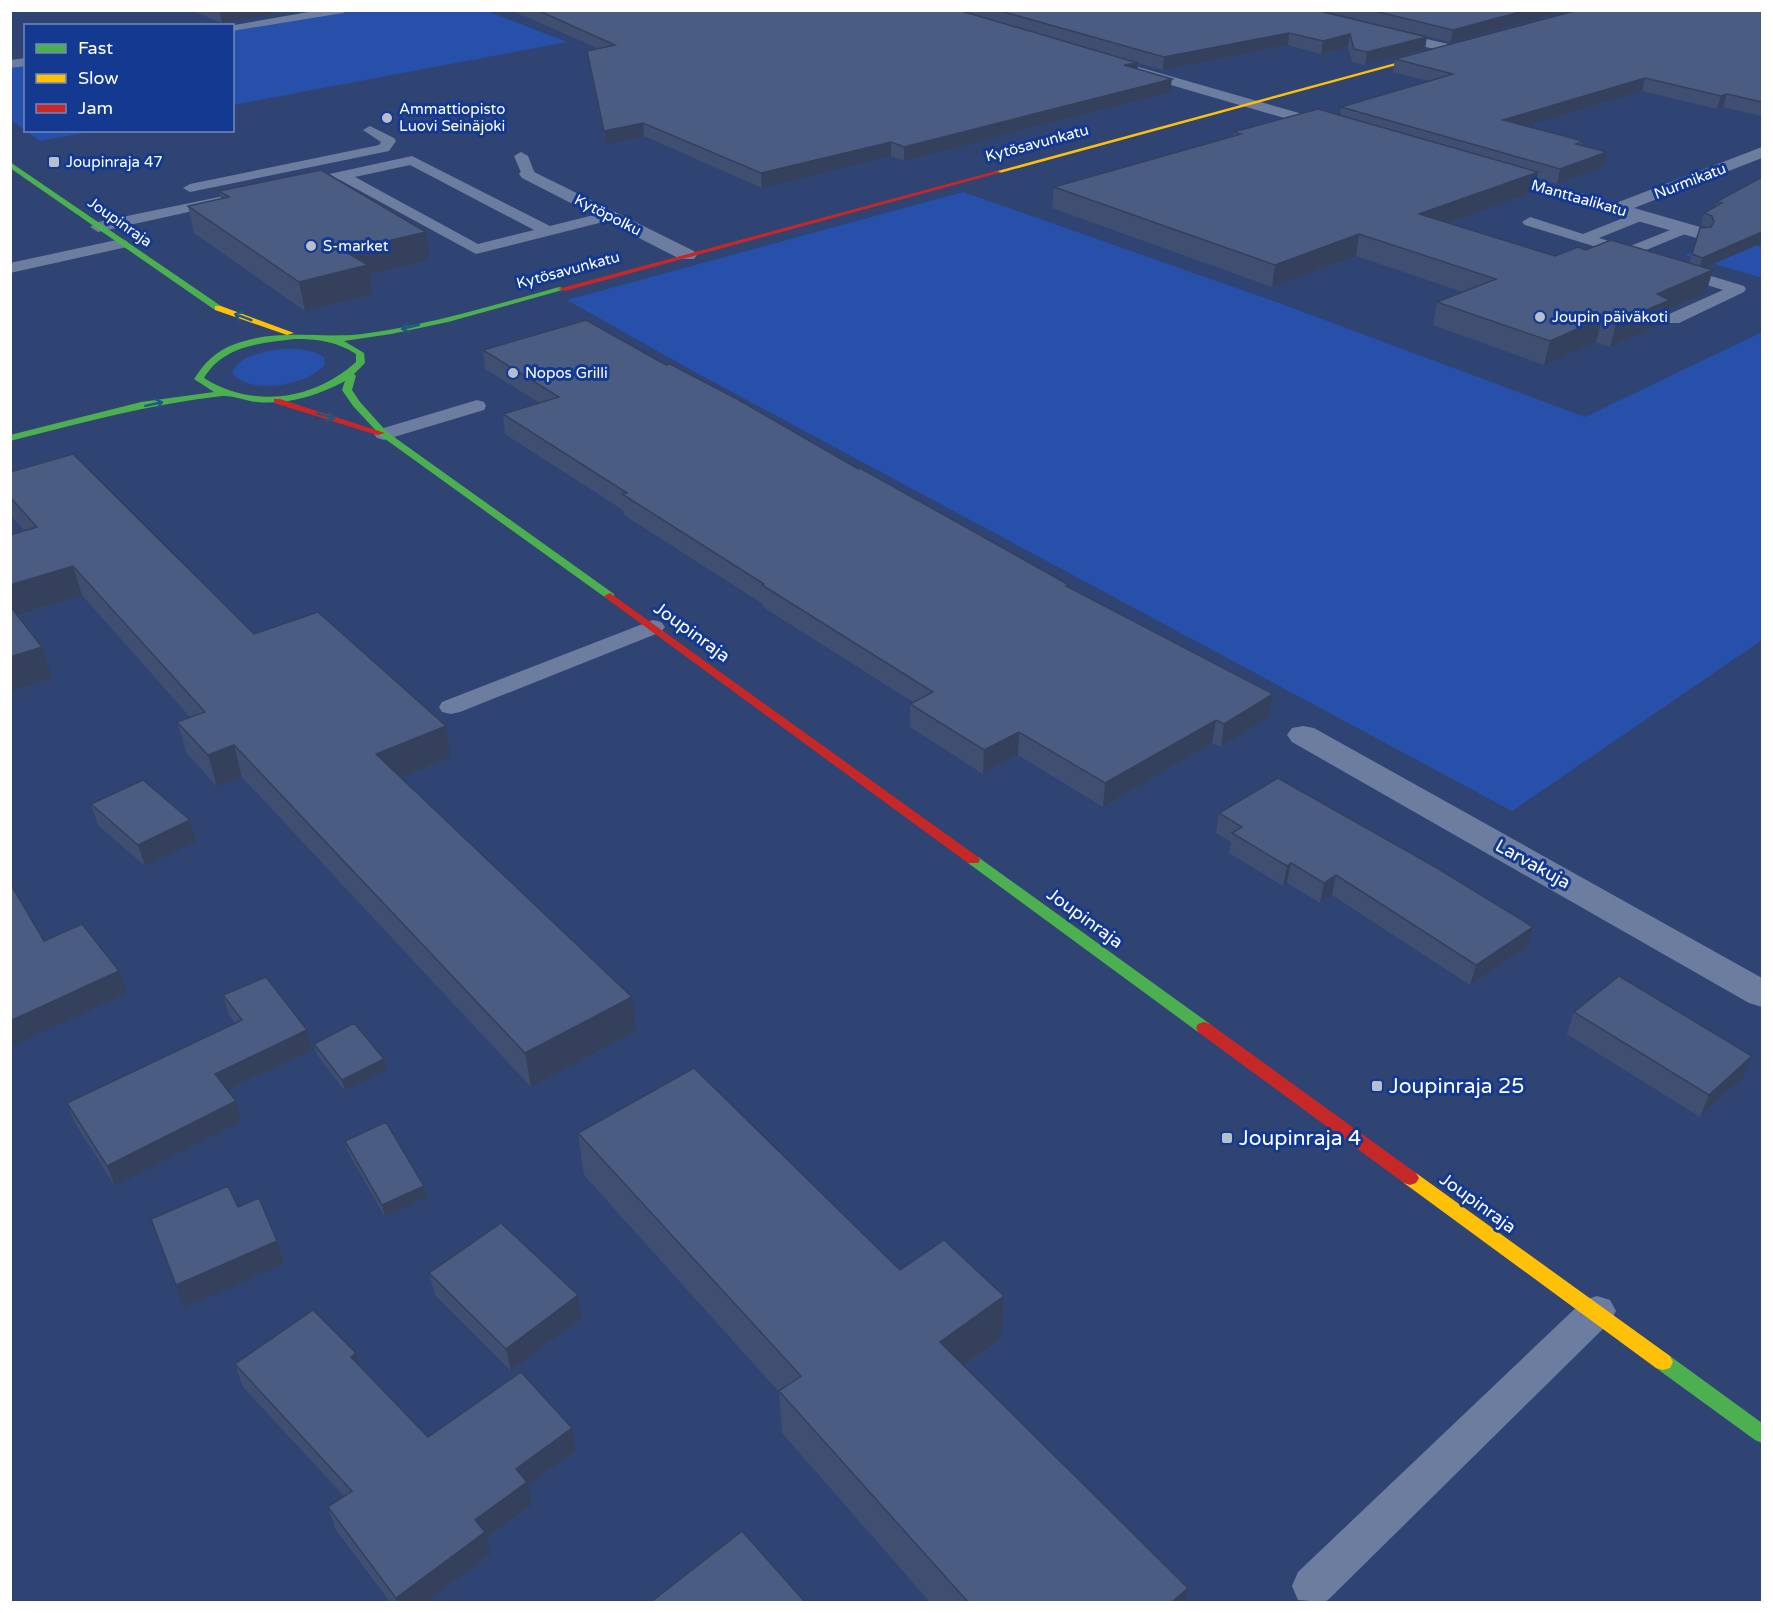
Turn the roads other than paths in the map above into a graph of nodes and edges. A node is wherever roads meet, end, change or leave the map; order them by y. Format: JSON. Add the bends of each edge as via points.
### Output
{"nodes":[{"id":1,"x":343,"y":10,"type":"edge"},
{"id":2,"x":234,"y":28,"type":"edge"},
{"id":3,"x":1371,"y":30,"type":"edge"},
{"id":4,"x":1457,"y":48,"type":"joint"},
{"id":5,"x":1114,"y":64,"type":"edge"},
{"id":6,"x":1250,"y":103,"type":"junction"},
{"id":7,"x":370,"y":130,"type":"dead end"},
{"id":8,"x":1352,"y":133,"type":"edge"},
{"id":9,"x":1762,"y":152,"type":"edge"},
{"id":10,"x":521,"y":156,"type":"dead end"},
{"id":11,"x":10,"y":164,"type":"edge"},
{"id":12,"x":1473,"y":168,"type":"edge"},
{"id":13,"x":528,"y":174,"type":"joint"},
{"id":14,"x":342,"y":175,"type":"junction"},
{"id":15,"x":287,"y":187,"type":"edge"},
{"id":16,"x":173,"y":192,"type":"dead end"},
{"id":17,"x":242,"y":196,"type":"edge"},
{"id":18,"x":96,"y":208,"type":"dead end"},
{"id":19,"x":1617,"y":209,"type":"junction"},
{"id":20,"x":77,"y":212,"type":"junction"},
{"id":21,"x":610,"y":216,"type":"junction"},
{"id":22,"x":1641,"y":216,"type":"junction"},
{"id":23,"x":1530,"y":222,"type":"dead end"},
{"id":24,"x":98,"y":227,"type":"junction"},
{"id":25,"x":548,"y":231,"type":"junction"},
{"id":26,"x":1693,"y":231,"type":"joint"},
{"id":27,"x":1584,"y":238,"type":"junction"},
{"id":28,"x":121,"y":244,"type":"junction"},
{"id":29,"x":1629,"y":252,"type":"junction"},
{"id":30,"x":687,"y":255,"type":"junction"},
{"id":31,"x":10,"y":268,"type":"edge"},
{"id":32,"x":212,"y":306,"type":"junction"},
{"id":33,"x":488,"y":309,"type":"junction"},
{"id":34,"x":1673,"y":319,"type":"edge"},
{"id":35,"x":226,"y":336,"type":"junction"},
{"id":36,"x":316,"y":336,"type":"junction"},
{"id":37,"x":334,"y":339,"type":"junction"},
{"id":38,"x":398,"y":346,"type":"dead end"},
{"id":39,"x":201,"y":369,"type":"junction"},
{"id":40,"x":183,"y":376,"type":"dead end"},
{"id":41,"x":351,"y":376,"type":"junction"},
{"id":42,"x":147,"y":390,"type":"dead end"},
{"id":43,"x":220,"y":394,"type":"junction"},
{"id":44,"x":270,"y":399,"type":"junction"},
{"id":45,"x":477,"y":406,"type":"dead end"},
{"id":46,"x":56,"y":426,"type":"junction"},
{"id":47,"x":384,"y":434,"type":"junction"},
{"id":48,"x":10,"y":438,"type":"edge"},
{"id":49,"x":653,"y":627,"type":"junction"},
{"id":50,"x":451,"y":708,"type":"dead end"},
{"id":51,"x":1303,"y":735,"type":"dead end"},
{"id":52,"x":1762,"y":994,"type":"edge"},
{"id":53,"x":1597,"y":1311,"type":"junction"},
{"id":54,"x":1762,"y":1434,"type":"edge"},
{"id":55,"x":1313,"y":1586,"type":"dead end"}],
"edges":[{"from":1,"to":2,"type":"lane"},
{"from":3,"to":4,"type":"street"},
{"from":4,"to":6,"type":"street","name":"Kytösavunkatu"},
{"from":5,"to":6,"type":"street"},
{"from":6,"to":8,"type":"street"},
{"from":6,"to":30,"type":"street","name":"Kytösavunkatu"},
{"from":7,"to":16,"type":"lane","via":[[389,141],[384,148]]},
{"from":9,"to":19,"type":"street","name":"Nurmikatu"},
{"from":10,"to":13,"type":"lane"},
{"from":11,"to":20,"type":"street","name":"Joupinraja"},
{"from":12,"to":19,"type":"street","name":"Manttaalikatu"},
{"from":13,"to":21,"type":"street","name":"Kytöpolku"},
{"from":14,"to":15,"type":"lane"},
{"from":14,"to":25,"type":"lane","via":[[412,160]]},
{"from":14,"to":25,"type":"lane","via":[[476,249]]},
{"from":17,"to":24,"type":"lane"},
{"from":18,"to":20,"type":"lane"},
{"from":19,"to":22,"type":"street","name":"Manttaalikatu"},
{"from":20,"to":24,"type":"street","name":"Joupinraja"},
{"from":21,"to":25,"type":"lane"},
{"from":21,"to":30,"type":"street","name":"Kytöpolku"},
{"from":22,"to":26,"type":"street","name":"Manttaalikatu"},
{"from":22,"to":27,"type":"lane"},
{"from":23,"to":27,"type":"lane"},
{"from":24,"to":28,"type":"street","name":"Joupinraja"},
{"from":26,"to":29,"type":"lane"},
{"from":27,"to":29,"type":"lane"},
{"from":28,"to":31,"type":"lane"},
{"from":28,"to":32,"type":"street","name":"Joupinraja"},
{"from":29,"to":34,"type":"lane","via":[[1738,289]]},
{"from":30,"to":33,"type":"street","name":"Kytösavunkatu"},
{"from":32,"to":35,"type":"street"},
{"from":36,"to":32,"type":"street","name":"Joupinraja","one_way":true,"via":[[267,327]]},
{"from":33,"to":37,"type":"street","name":"Kytösavunkatu","one_way":true,"via":[[363,337]]},
{"from":33,"to":38,"type":"street","name":"Kytösavunkatu"},
{"from":35,"to":36,"type":"street"},
{"from":35,"to":39,"type":"street"},
{"from":36,"to":37,"type":"street"},
{"from":37,"to":41,"type":"street","via":[[351,345],[366,361]]},
{"from":39,"to":40,"type":"street"},
{"from":39,"to":43,"type":"street","via":[[198,379]]},
{"from":41,"to":44,"type":"street","via":[[317,391]]},
{"from":41,"to":47,"type":"street","name":"Joupinraja","via":[[347,390]]},
{"from":42,"to":46,"type":"street"},
{"from":43,"to":44,"type":"street"},
{"from":46,"to":43,"type":"street","one_way":true,"via":[[190,396]]},
{"from":44,"to":47,"type":"street","name":"Joupinraja","one_way":true},
{"from":45,"to":47,"type":"lane"},
{"from":46,"to":48,"type":"street"},
{"from":47,"to":49,"type":"street","name":"Joupinraja"},
{"from":49,"to":50,"type":"lane"},
{"from":49,"to":53,"type":"street","name":"Joupinraja"},
{"from":51,"to":52,"type":"street","name":"Larvakuja"},
{"from":53,"to":54,"type":"street","name":"Joupinraja"},
{"from":53,"to":55,"type":"lane"}]}
